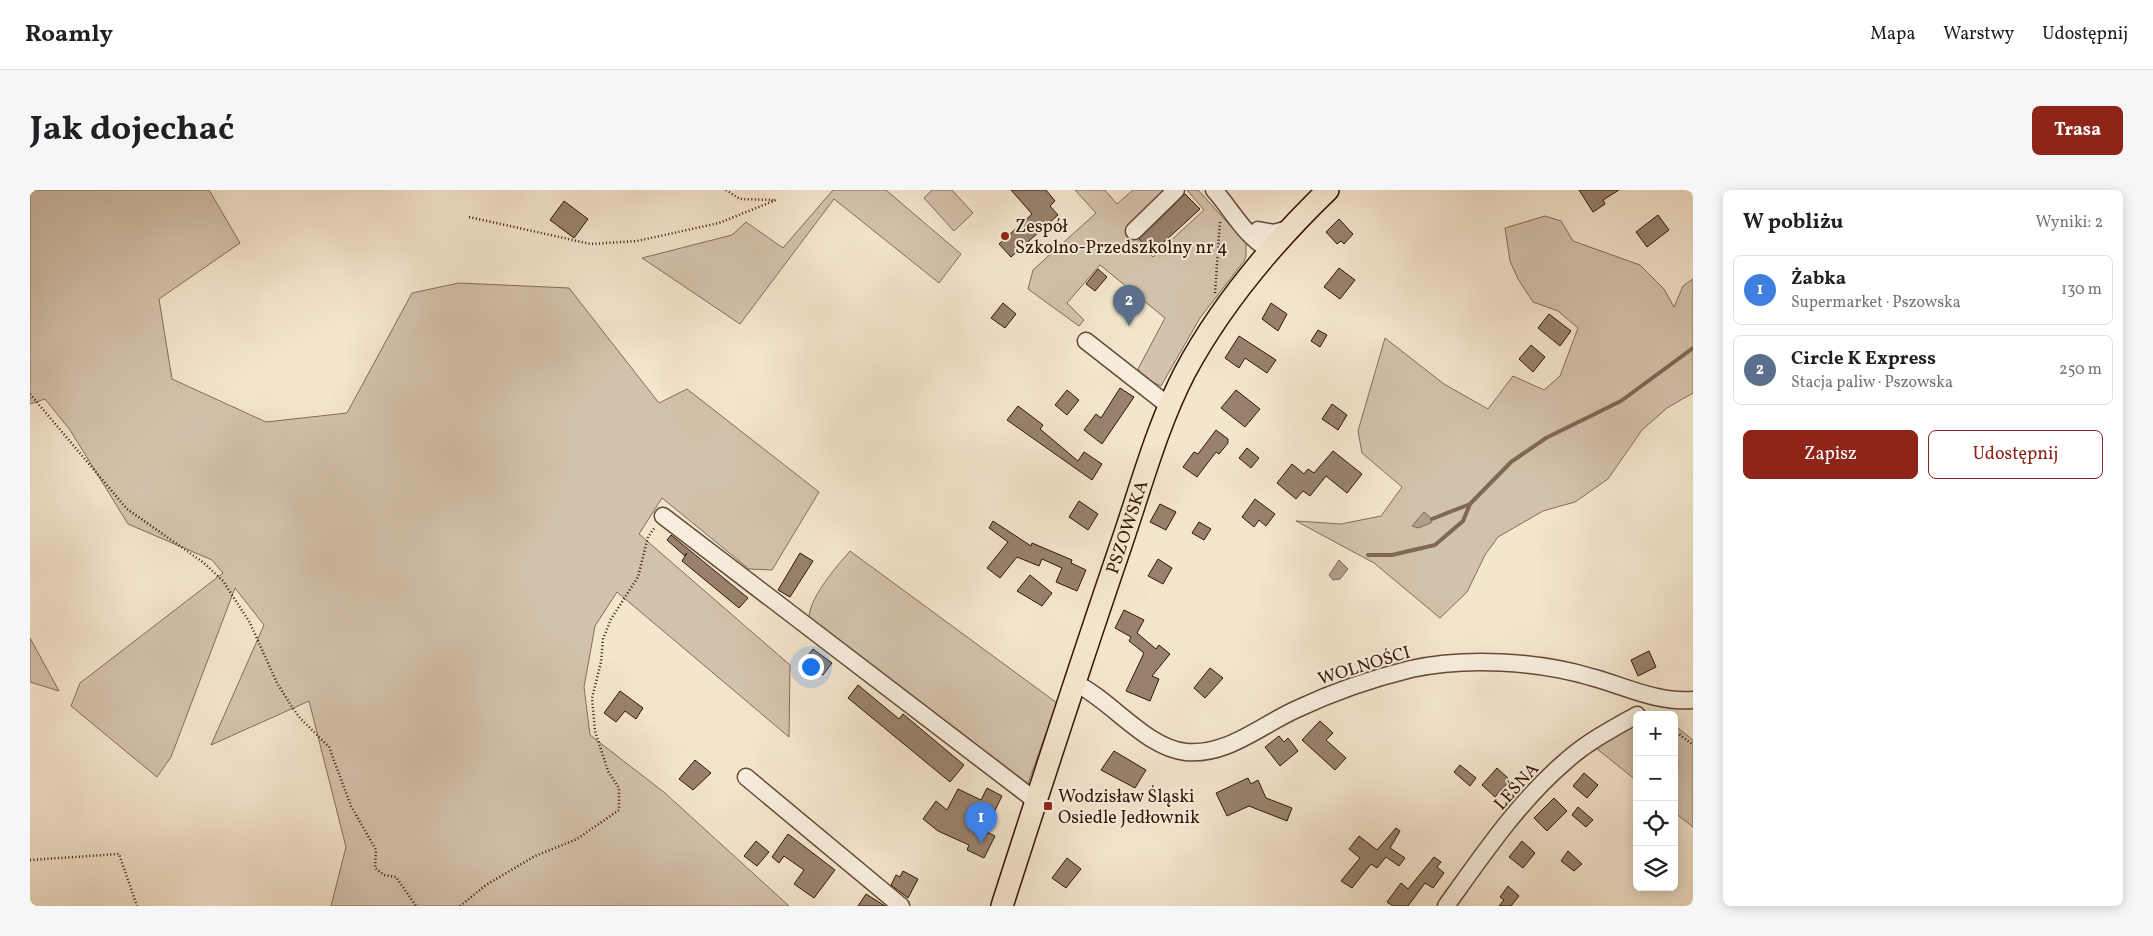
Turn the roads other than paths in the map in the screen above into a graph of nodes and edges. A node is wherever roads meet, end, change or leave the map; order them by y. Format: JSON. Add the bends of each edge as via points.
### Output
{"nodes":[{"id":1,"x":1176,"y":190,"type":"edge"},
{"id":2,"x":1214,"y":190,"type":"edge"},
{"id":3,"x":1328,"y":190,"type":"edge"},
{"id":4,"x":1288,"y":229,"type":"junction"},
{"id":5,"x":1134,"y":231,"type":"dead end"},
{"id":6,"x":1254,"y":233,"type":"junction"},
{"id":7,"x":1270,"y":250,"type":"junction"},
{"id":8,"x":1248,"y":276,"type":"junction"},
{"id":9,"x":1086,"y":341,"type":"dead end"},
{"id":10,"x":1169,"y":406,"type":"junction"},
{"id":11,"x":664,"y":516,"type":"road end"},
{"id":12,"x":1074,"y":683,"type":"junction"},
{"id":13,"x":1658,"y":698,"type":"junction"},
{"id":14,"x":1693,"y":700,"type":"edge"},
{"id":15,"x":1644,"y":711,"type":"edge"},
{"id":16,"x":1633,"y":717,"type":"edge"},
{"id":17,"x":746,"y":777,"type":"dead end"},
{"id":18,"x":1036,"y":801,"type":"junction"},
{"id":19,"x":901,"y":906,"type":"edge"},
{"id":20,"x":1002,"y":906,"type":"edge"},
{"id":21,"x":1446,"y":906,"type":"edge"}],
"edges":[{"from":1,"to":5,"type":"street"},
{"from":2,"to":6,"type":"street","via":[[1227,216]]},
{"from":3,"to":4,"type":"main road","name":"PSZOWSKA"},
{"from":4,"to":6,"type":"street"},
{"from":4,"to":7,"type":"main road","name":"PSZOWSKA"},
{"from":6,"to":7,"type":"street"},
{"from":6,"to":8,"type":"street"},
{"from":7,"to":8,"type":"main road","name":"PSZOWSKA"},
{"from":8,"to":10,"type":"main road","name":"PSZOWSKA","via":[[1218,317]]},
{"from":9,"to":10,"type":"street"},
{"from":10,"to":12,"type":"main road","name":"PSZOWSKA"},
{"from":11,"to":18,"type":"street"},
{"from":12,"to":13,"type":"street","name":"WOLNOŚCI","via":[[1107,703],[1161,744],[1183,752],[1202,753],[1229,745],[1295,709],[1331,694],[1411,669],[1480,662],[1553,668]]},
{"from":12,"to":18,"type":"main road","name":"PSZOWSKA"},
{"from":13,"to":14,"type":"street","name":"WOLNOŚCI"},
{"from":13,"to":15,"type":"street","name":"LEŚNA"},
{"from":16,"to":21,"type":"street","name":"LEŚNA","via":[[1599,736],[1565,761],[1527,800]]},
{"from":17,"to":19,"type":"street"},
{"from":18,"to":20,"type":"main road","name":"PSZOWSKA"}]}
